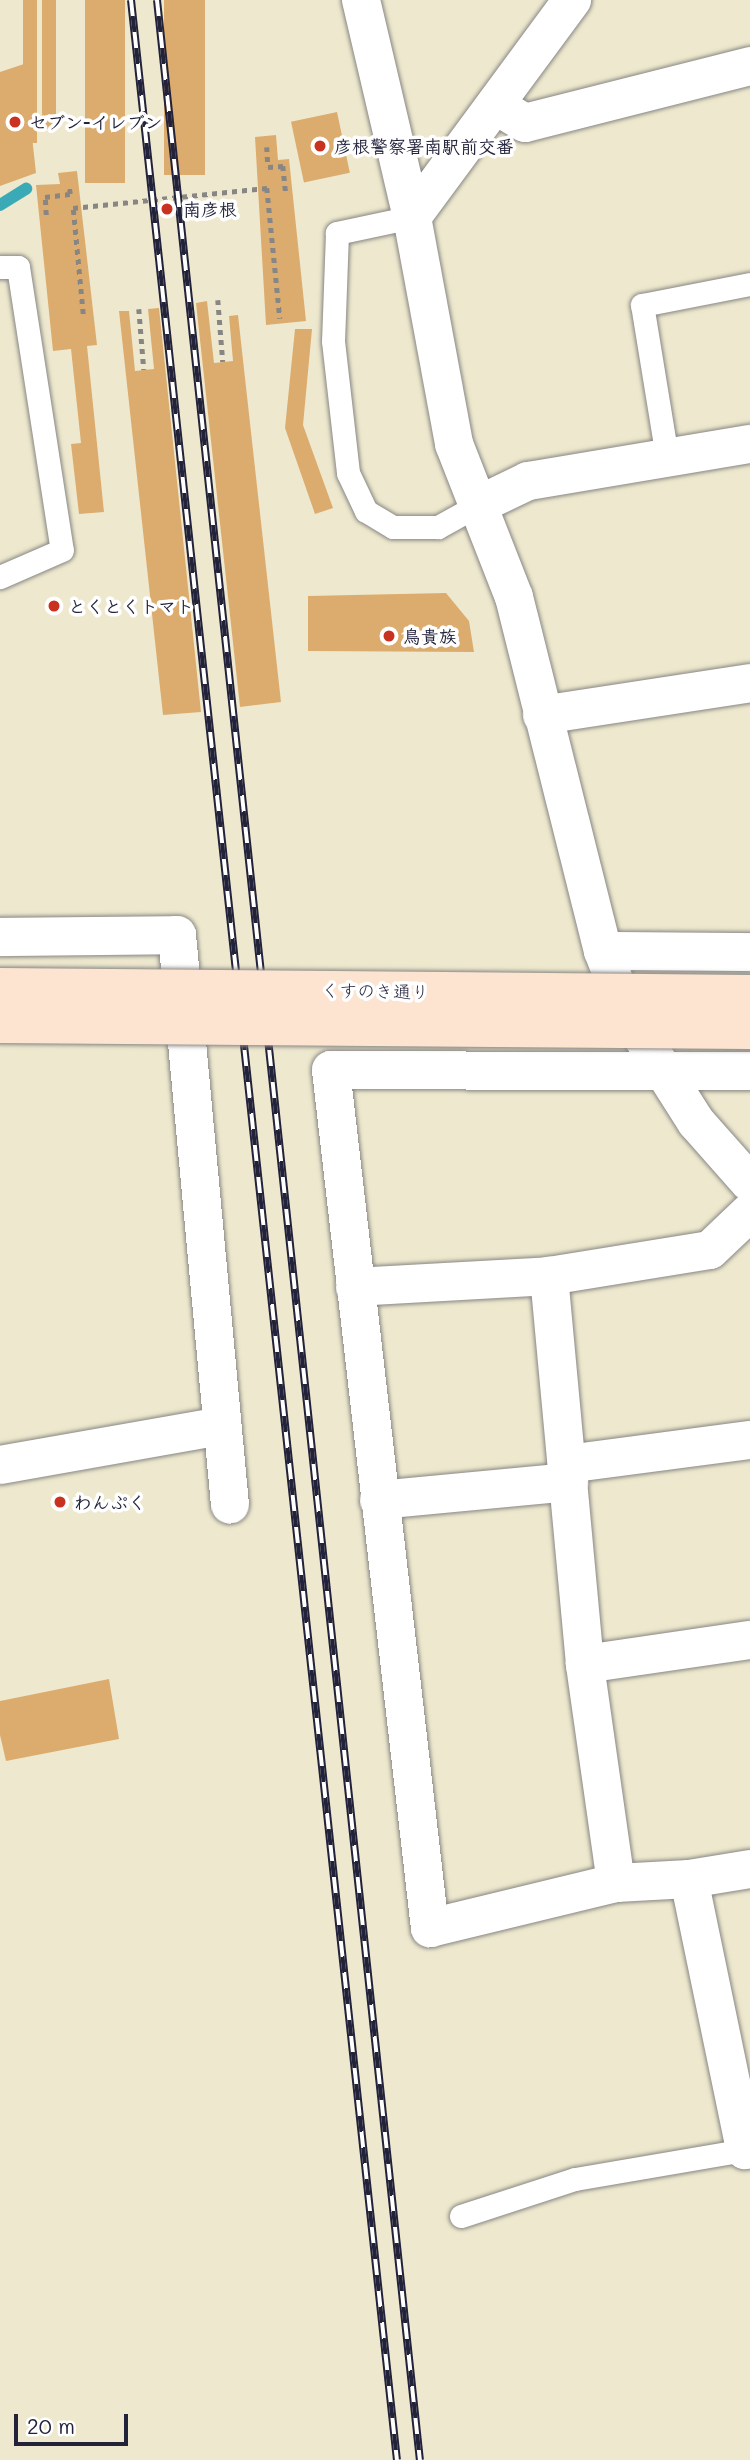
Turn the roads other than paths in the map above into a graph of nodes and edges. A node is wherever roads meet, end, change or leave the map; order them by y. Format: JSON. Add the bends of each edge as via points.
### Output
{"nodes":[{"id":1,"x":361,"y":0,"type":"edge"},
{"id":2,"x":572,"y":0,"type":"edge"},
{"id":3,"x":750,"y":66,"type":"edge"},
{"id":4,"x":495,"y":105,"type":"junction"},
{"id":5,"x":412,"y":217,"type":"junction"},
{"id":6,"x":0,"y":267,"type":"edge"},
{"id":7,"x":750,"y":284,"type":"edge"},
{"id":8,"x":750,"y":444,"type":"edge"},
{"id":9,"x":667,"y":457,"type":"junction"},
{"id":10,"x":476,"y":506,"type":"junction"},
{"id":11,"x":0,"y":576,"type":"edge"},
{"id":12,"x":750,"y":683,"type":"edge"},
{"id":13,"x":542,"y":715,"type":"junction"},
{"id":14,"x":0,"y":937,"type":"edge"},
{"id":15,"x":603,"y":951,"type":"junction"},
{"id":16,"x":750,"y":952,"type":"edge"},
{"id":17,"x":0,"y":987,"type":"edge"},
{"id":18,"x":750,"y":994,"type":"edge"},
{"id":19,"x":0,"y":1024,"type":"edge"},
{"id":20,"x":750,"y":1030,"type":"edge"},
{"id":21,"x":663,"y":1070,"type":"junction"},
{"id":22,"x":750,"y":1071,"type":"edge"},
{"id":23,"x":750,"y":1182,"type":"edge"},
{"id":24,"x":750,"y":1212,"type":"edge"},
{"id":25,"x":550,"y":1276,"type":"junction"},
{"id":26,"x":355,"y":1287,"type":"junction"},
{"id":27,"x":222,"y":1426,"type":"junction"},
{"id":28,"x":750,"y":1440,"type":"edge"},
{"id":29,"x":0,"y":1465,"type":"edge"},
{"id":30,"x":568,"y":1473,"type":"junction"},
{"id":31,"x":379,"y":1500,"type":"junction"},
{"id":32,"x":230,"y":1505,"type":"dead end"},
{"id":33,"x":750,"y":1640,"type":"edge"},
{"id":34,"x":585,"y":1664,"type":"junction"},
{"id":35,"x":750,"y":1869,"type":"edge"},
{"id":36,"x":689,"y":1879,"type":"junction"},
{"id":37,"x":616,"y":1883,"type":"junction"},
{"id":38,"x":748,"y":2149,"type":"edge"},
{"id":39,"x":461,"y":2216,"type":"dead end"}],
"edges":[{"from":1,"to":5,"type":"street"},
{"from":2,"to":4,"type":"street"},
{"from":3,"to":4,"type":"street","via":[[525,122]]},
{"from":4,"to":5,"type":"street"},
{"from":5,"to":10,"type":"street","via":[[454,443]]},
{"from":5,"to":10,"type":"lane","via":[[337,233],[333,341],[348,473],[366,511],[393,527],[438,527]]},
{"from":6,"to":11,"type":"lane","via":[[18,267],[62,550]]},
{"from":7,"to":9,"type":"lane","via":[[642,306]]},
{"from":8,"to":9,"type":"street"},
{"from":9,"to":10,"type":"street","via":[[528,481]]},
{"from":10,"to":13,"type":"street","via":[[514,597]]},
{"from":12,"to":13,"type":"street"},
{"from":13,"to":15,"type":"street"},
{"from":14,"to":27,"type":"street","via":[[177,935]]},
{"from":15,"to":16,"type":"street"},
{"from":15,"to":21,"type":"street","via":[[625,1009]]},
{"from":17,"to":18,"type":"main road","name":"くすのき通り","bridge":true},
{"from":19,"to":20,"type":"main road","name":"くすのき通り","bridge":true},
{"from":21,"to":22,"type":"street"},
{"from":21,"to":23,"type":"street","via":[[696,1122]]},
{"from":21,"to":26,"type":"street","via":[[331,1070]]},
{"from":24,"to":25,"type":"street","via":[[709,1250]]},
{"from":25,"to":26,"type":"street"},
{"from":25,"to":30,"type":"street"},
{"from":26,"to":31,"type":"street"},
{"from":27,"to":29,"type":"street"},
{"from":27,"to":32,"type":"street"},
{"from":28,"to":30,"type":"street"},
{"from":30,"to":31,"type":"street"},
{"from":30,"to":34,"type":"street"},
{"from":31,"to":37,"type":"street","via":[[430,1928]]},
{"from":33,"to":34,"type":"street"},
{"from":34,"to":37,"type":"street"},
{"from":35,"to":36,"type":"street"},
{"from":36,"to":37,"type":"street"},
{"from":36,"to":38,"type":"street"},
{"from":38,"to":39,"type":"lane","via":[[575,2179]]}]}
